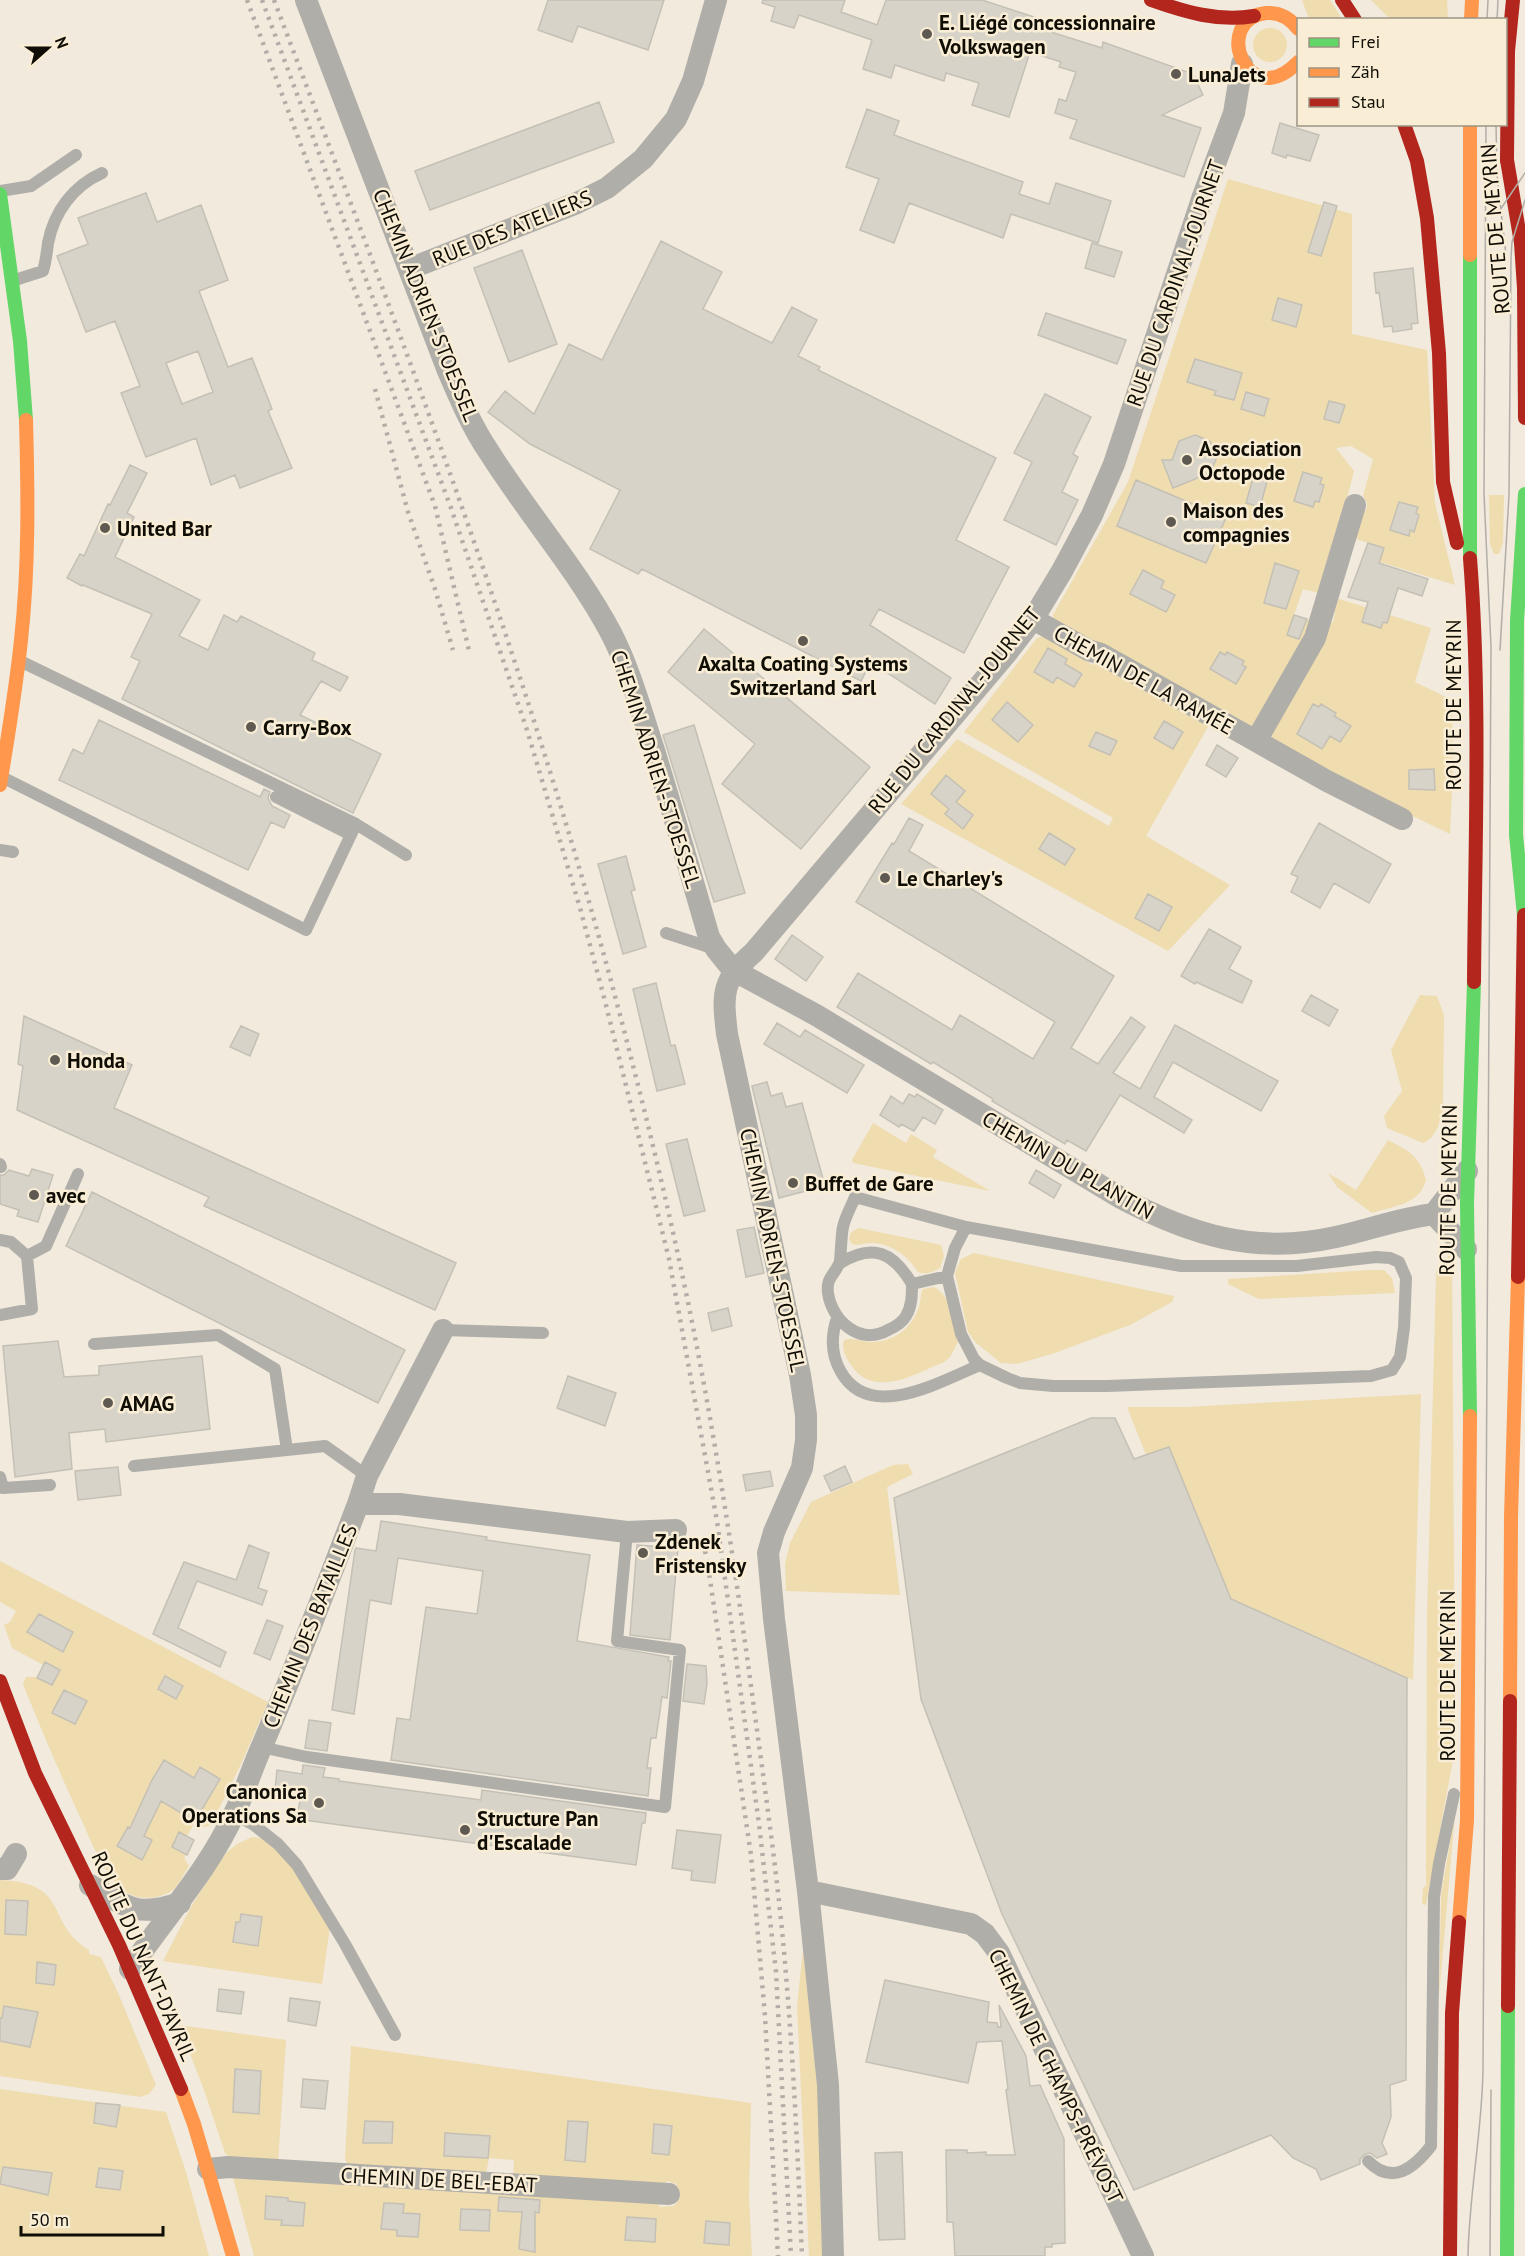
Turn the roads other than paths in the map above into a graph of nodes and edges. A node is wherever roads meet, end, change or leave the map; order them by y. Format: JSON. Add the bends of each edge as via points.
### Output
{"nodes":[{"id":1,"x":306,"y":0,"type":"edge"},
{"id":2,"x":716,"y":0,"type":"edge"},
{"id":3,"x":1151,"y":0,"type":"edge"},
{"id":4,"x":1268,"y":0,"type":"edge"},
{"id":5,"x":1342,"y":0,"type":"edge"},
{"id":6,"x":1472,"y":0,"type":"edge"},
{"id":7,"x":1515,"y":0,"type":"edge"},
{"id":8,"x":1292,"y":8,"type":"dead end"},
{"id":9,"x":1179,"y":11,"type":"junction"},
{"id":10,"x":1258,"y":15,"type":"junction"},
{"id":11,"x":1354,"y":18,"type":"edge"},
{"id":12,"x":1471,"y":18,"type":"edge"},
{"id":13,"x":1297,"y":26,"type":"edge"},
{"id":14,"x":1207,"y":29,"type":"dead end"},
{"id":15,"x":1523,"y":36,"type":"dead end"},
{"id":16,"x":1226,"y":43,"type":"dead end"},
{"id":17,"x":1241,"y":60,"type":"junction"},
{"id":18,"x":1297,"y":64,"type":"edge"},
{"id":19,"x":1287,"y":77,"type":"edge"},
{"id":20,"x":1507,"y":84,"type":"edge"},
{"id":21,"x":1525,"y":88,"type":"edge"},
{"id":22,"x":1507,"y":103,"type":"edge"},
{"id":23,"x":1507,"y":103,"type":"edge"},
{"id":24,"x":1525,"y":103,"type":"edge"},
{"id":25,"x":1525,"y":110,"type":"edge"},
{"id":26,"x":1234,"y":113,"type":"junction"},
{"id":27,"x":1507,"y":123,"type":"edge"},
{"id":28,"x":1405,"y":126,"type":"edge"},
{"id":29,"x":1470,"y":126,"type":"edge"},
{"id":30,"x":1525,"y":126,"type":"edge"},
{"id":31,"x":76,"y":155,"type":"dead end"},
{"id":32,"x":102,"y":173,"type":"dead end"},
{"id":33,"x":0,"y":193,"type":"edge"},
{"id":34,"x":409,"y":269,"type":"junction"},
{"id":35,"x":14,"y":281,"type":"junction"},
{"id":36,"x":1525,"y":418,"type":"edge"},
{"id":37,"x":1525,"y":494,"type":"edge"},
{"id":38,"x":1355,"y":505,"type":"dead end"},
{"id":39,"x":1473,"y":592,"type":"junction"},
{"id":40,"x":1032,"y":619,"type":"junction"},
{"id":41,"x":19,"y":660,"type":"junction"},
{"id":42,"x":1256,"y":741,"type":"junction"},
{"id":43,"x":3,"y":751,"type":"edge"},
{"id":44,"x":1,"y":781,"type":"edge"},
{"id":45,"x":276,"y":797,"type":"dead end"},
{"id":46,"x":1402,"y":819,"type":"dead end"},
{"id":47,"x":354,"y":830,"type":"junction"},
{"id":48,"x":406,"y":855,"type":"dead end"},
{"id":49,"x":1524,"y":908,"type":"edge"},
{"id":50,"x":666,"y":933,"type":"dead end"},
{"id":51,"x":716,"y":949,"type":"junction"},
{"id":52,"x":733,"y":970,"type":"junction"},
{"id":53,"x":1519,"y":1131,"type":"junction"},
{"id":54,"x":1525,"y":1146,"type":"edge"},
{"id":55,"x":1467,"y":1172,"type":"junction"},
{"id":56,"x":78,"y":1174,"type":"dead end"},
{"id":57,"x":1434,"y":1214,"type":"junction"},
{"id":58,"x":1518,"y":1217,"type":"junction"},
{"id":59,"x":1503,"y":1226,"type":"dead end"},
{"id":60,"x":966,"y":1227,"type":"junction"},
{"id":61,"x":0,"y":1240,"type":"edge"},
{"id":62,"x":1474,"y":1245,"type":"junction"},
{"id":63,"x":27,"y":1256,"type":"junction"},
{"id":64,"x":840,"y":1263,"type":"junction"},
{"id":65,"x":947,"y":1276,"type":"junction"},
{"id":66,"x":1525,"y":1283,"type":"edge"},
{"id":67,"x":912,"y":1284,"type":"junction"},
{"id":68,"x":1516,"y":1303,"type":"junction"},
{"id":69,"x":0,"y":1315,"type":"edge"},
{"id":70,"x":837,"y":1318,"type":"junction"},
{"id":71,"x":443,"y":1330,"type":"joint"},
{"id":72,"x":543,"y":1333,"type":"dead end"},
{"id":73,"x":94,"y":1344,"type":"dead end"},
{"id":74,"x":980,"y":1365,"type":"junction"},
{"id":75,"x":287,"y":1450,"type":"junction"},
{"id":76,"x":134,"y":1466,"type":"dead end"},
{"id":77,"x":367,"y":1476,"type":"junction"},
{"id":78,"x":0,"y":1478,"type":"edge"},
{"id":79,"x":50,"y":1485,"type":"dead end"},
{"id":80,"x":358,"y":1504,"type":"junction"},
{"id":81,"x":675,"y":1530,"type":"dead end"},
{"id":82,"x":627,"y":1532,"type":"junction"},
{"id":83,"x":0,"y":1681,"type":"edge"},
{"id":84,"x":1468,"y":1735,"type":"junction"},
{"id":85,"x":261,"y":1747,"type":"junction"},
{"id":86,"x":234,"y":1814,"type":"junction"},
{"id":87,"x":90,"y":1885,"type":"junction"},
{"id":88,"x":808,"y":1891,"type":"junction"},
{"id":89,"x":180,"y":1904,"type":"junction"},
{"id":90,"x":130,"y":1969,"type":"junction"},
{"id":91,"x":395,"y":2036,"type":"dead end"},
{"id":92,"x":1368,"y":2161,"type":"dead end"},
{"id":93,"x":208,"y":2169,"type":"junction"},
{"id":94,"x":669,"y":2194,"type":"dead end"},
{"id":95,"x":233,"y":2256,"type":"edge"},
{"id":96,"x":833,"y":2256,"type":"edge"},
{"id":97,"x":1143,"y":2256,"type":"edge"},
{"id":98,"x":1450,"y":2256,"type":"edge"},
{"id":99,"x":1507,"y":2256,"type":"edge"}],
"edges":[{"from":1,"to":34,"type":"street","name":"CHEMIN ADRIEN-STOESSEL"},
{"from":2,"to":34,"type":"street","name":"RUE DES ATELIERS","via":[[693,81],[676,119],[643,159],[607,188],[577,203]]},
{"from":3,"to":9,"type":"main road"},
{"from":4,"to":10,"type":"main road"},
{"from":5,"to":11,"type":"main road"},
{"from":6,"to":12,"type":"main road"},
{"from":7,"to":15,"type":"main road"},
{"from":7,"to":36,"type":"main road","name":"ROUTE DE MEYRIN","bridge":true,"via":[[1508,51],[1507,160],[1521,243]]},
{"from":8,"to":13,"type":"main road"},
{"from":9,"to":10,"type":"main road","via":[[1223,20]]},
{"from":9,"to":14,"type":"main road"},
{"from":10,"to":13,"type":"main road","via":[[1280,14]]},
{"from":10,"to":17,"type":"main road","via":[[1239,34]]},
{"from":16,"to":17,"type":"main road"},
{"from":17,"to":19,"type":"main road","via":[[1261,78]]},
{"from":17,"to":26,"type":"street","name":"RUE DU CARDINAL-JOURNET"},
{"from":18,"to":19,"type":"main road"},
{"from":19,"to":26,"type":"street"},
{"from":20,"to":21,"type":"main road"},
{"from":22,"to":24,"type":"main road"},
{"from":23,"to":25,"type":"main road"},
{"from":26,"to":40,"type":"street","name":"RUE DU CARDINAL-JOURNET","via":[[1114,464],[1062,572]]},
{"from":27,"to":30,"type":"main road"},
{"from":28,"to":39,"type":"main road","via":[[1421,177],[1431,254],[1442,378],[1445,495]]},
{"from":29,"to":39,"type":"main road","name":"ROUTE DE MEYRIN","via":[[1469,541]]},
{"from":31,"to":33,"type":"lane","via":[[31,186]]},
{"from":32,"to":35,"type":"lane","via":[[81,187],[60,210],[51,231],[43,271]]},
{"from":33,"to":35,"type":"main road"},
{"from":34,"to":51,"type":"street","name":"CHEMIN ADRIEN-STOESSEL","via":[[474,429],[612,635],[636,696],[709,937]]},
{"from":35,"to":41,"type":"main road","via":[[28,470],[27,537],[16,641]]},
{"from":37,"to":49,"type":"main road","via":[[1517,621],[1516,835]]},
{"from":38,"to":42,"type":"street","name":"CHEMIN DE LA RAMÉE","via":[[1315,638]]},
{"from":39,"to":55,"type":"main road","name":"ROUTE DE MEYRIN","via":[[1474,993]]},
{"from":40,"to":42,"type":"street","name":"CHEMIN DE LA RAMÉE"},
{"from":40,"to":52,"type":"street","name":"RUE DU CARDINAL-JOURNET","via":[[754,952]]},
{"from":41,"to":43,"type":"main road"},
{"from":41,"to":47,"type":"lane"},
{"from":42,"to":46,"type":"street","name":"CHEMIN DE LA RAMÉE"},
{"from":43,"to":44,"type":"main road"},
{"from":44,"to":47,"type":"lane","via":[[306,930]]},
{"from":45,"to":47,"type":"lane"},
{"from":47,"to":48,"type":"lane"},
{"from":49,"to":53,"type":"main road"},
{"from":50,"to":51,"type":"lane"},
{"from":51,"to":52,"type":"street","name":"CHEMIN ADRIEN-STOESSEL"},
{"from":52,"to":57,"type":"street","name":"CHEMIN DU PLANTIN","via":[[816,1015],[1121,1198],[1184,1228],[1235,1241],[1306,1243]]},
{"from":52,"to":88,"type":"street","name":"CHEMIN ADRIEN-STOESSEL","via":[[724,1000],[727,1034],[806,1415],[802,1468],[770,1542],[769,1564]]},
{"from":53,"to":54,"type":"main road"},
{"from":53,"to":58,"type":"main road"},
{"from":55,"to":57,"type":"street"},
{"from":55,"to":62,"type":"main road","name":"ROUTE DE MEYRIN"},
{"from":56,"to":63,"type":"lane","via":[[46,1246]]},
{"from":57,"to":62,"type":"street"},
{"from":58,"to":59,"type":"main road"},
{"from":58,"to":68,"type":"main road"},
{"from":60,"to":64,"type":"lane","via":[[855,1197],[843,1227]]},
{"from":60,"to":65,"type":"lane","via":[[954,1248]]},
{"from":60,"to":74,"type":"lane","via":[[1181,1266],[1297,1266],[1390,1258],[1399,1262],[1406,1278],[1400,1357],[1392,1370],[1371,1376],[1053,1386],[1020,1383]]},
{"from":61,"to":63,"type":"lane","via":[[11,1242]]},
{"from":62,"to":84,"type":"main road","name":"ROUTE DE MEYRIN"},
{"from":63,"to":69,"type":"lane","via":[[32,1309]]},
{"from":64,"to":67,"type":"lane","via":[[875,1251],[896,1263]]},
{"from":64,"to":70,"type":"lane","via":[[830,1278],[828,1291]]},
{"from":65,"to":67,"type":"lane"},
{"from":65,"to":74,"type":"lane","via":[[961,1334]]},
{"from":66,"to":68,"type":"main road"},
{"from":67,"to":70,"type":"lane","via":[[906,1316],[883,1333],[856,1332]]},
{"from":68,"to":99,"type":"main road"},
{"from":70,"to":74,"type":"lane","via":[[832,1341],[838,1368],[847,1383],[862,1394],[880,1397],[912,1393]]},
{"from":71,"to":72,"type":"lane"},
{"from":71,"to":77,"type":"street"},
{"from":73,"to":75,"type":"lane","via":[[218,1335],[275,1369]]},
{"from":75,"to":76,"type":"lane"},
{"from":75,"to":77,"type":"lane","via":[[325,1446]]},
{"from":77,"to":80,"type":"street"},
{"from":78,"to":79,"type":"lane","via":[[3,1488]]},
{"from":80,"to":82,"type":"street","name":"CHEMIN DES BATAILLES","via":[[399,1504]]},
{"from":80,"to":85,"type":"street","name":"CHEMIN DES BATAILLES"},
{"from":81,"to":82,"type":"street","name":"CHEMIN DES BATAILLES"},
{"from":82,"to":85,"type":"lane","via":[[617,1641],[680,1650],[665,1807],[307,1757]]},
{"from":83,"to":87,"type":"main road","name":"ROUTE DU NANT-D'AVRIL","via":[[35,1773]]},
{"from":84,"to":92,"type":"lane","via":[[1434,1897],[1431,2146],[1418,2163],[1401,2172],[1384,2173]]},
{"from":84,"to":98,"type":"main road","name":"ROUTE DE MEYRIN","via":[[1467,1820],[1452,2013]]},
{"from":85,"to":86,"type":"street","name":"CHEMIN DES BATAILLES"},
{"from":86,"to":89,"type":"street","name":"CHEMIN DES BATAILLES"},
{"from":86,"to":91,"type":"lane","via":[[254,1824],[297,1865]]},
{"from":87,"to":89,"type":"street","via":[[139,1910],[161,1910]]},
{"from":87,"to":90,"type":"main road","name":"ROUTE DU NANT-D'AVRIL"},
{"from":88,"to":96,"type":"street","via":[[830,2106]]},
{"from":88,"to":97,"type":"street","name":"CHEMIN DE CHAMPS-PRÉVOST","via":[[971,1924],[985,1934],[999,1953]]},
{"from":89,"to":90,"type":"street","name":"CHEMIN DES BATAILLES"},
{"from":90,"to":93,"type":"main road","name":"ROUTE DU NANT-D'AVRIL","via":[[182,2091]]},
{"from":93,"to":94,"type":"street","name":"CHEMIN DE BEL-EBAT","via":[[228,2167]]},
{"from":93,"to":95,"type":"main road","name":"ROUTE DU NANT-D'AVRIL"}]}
